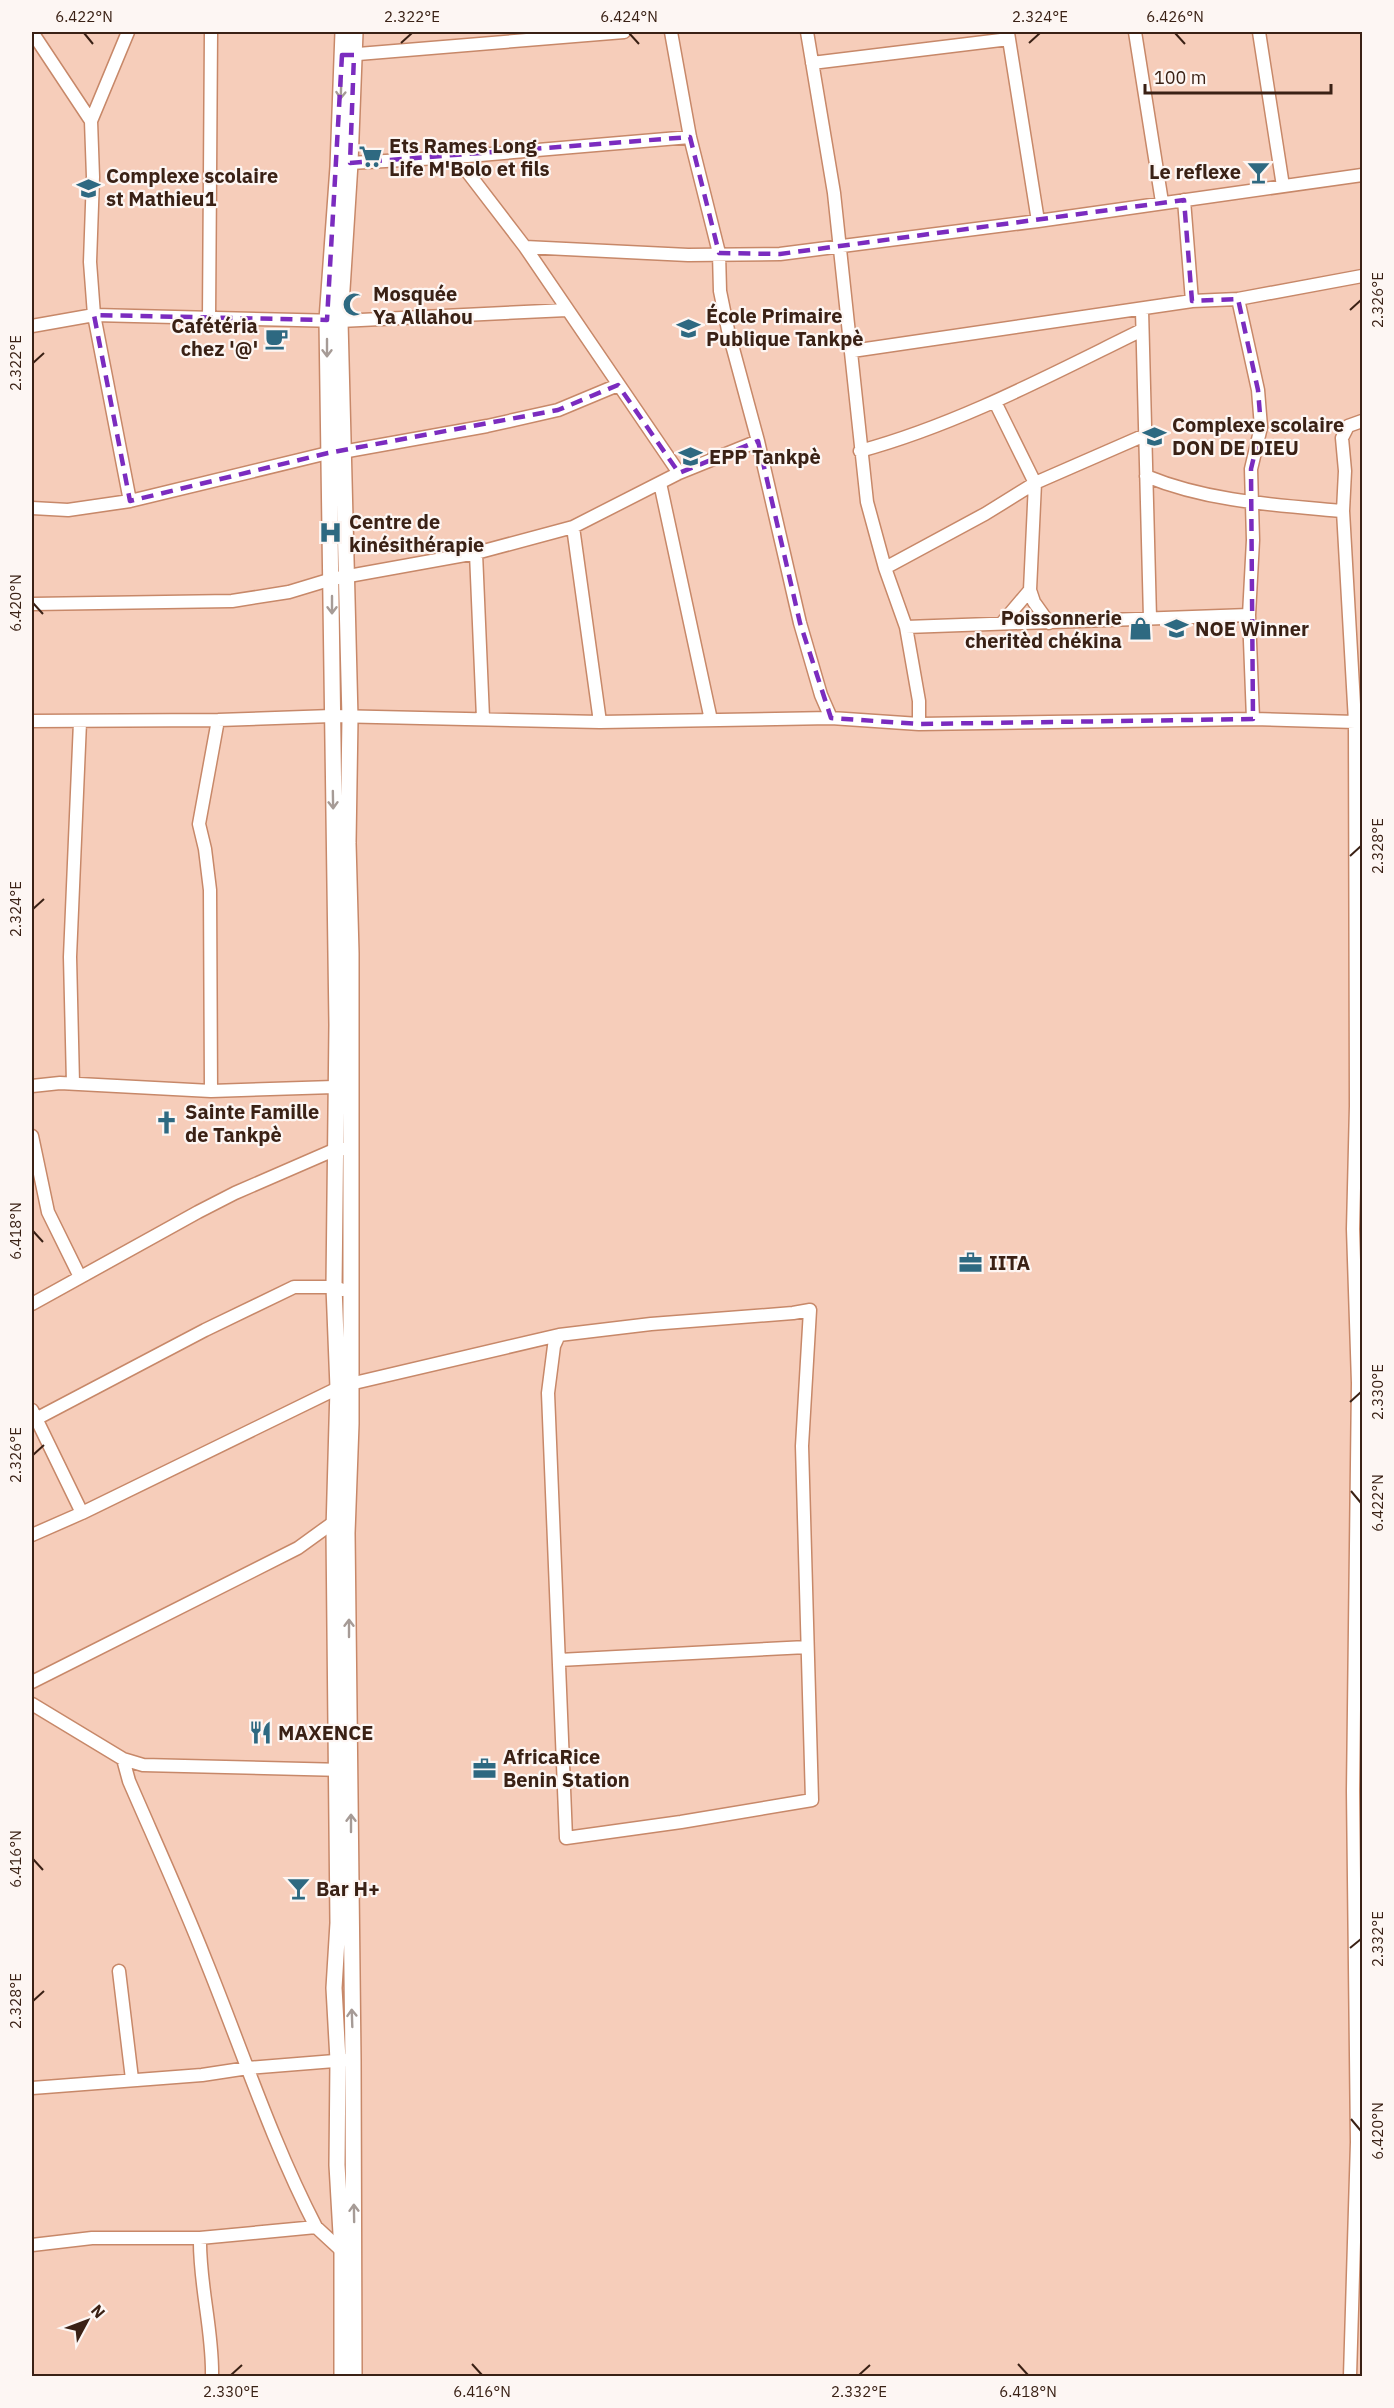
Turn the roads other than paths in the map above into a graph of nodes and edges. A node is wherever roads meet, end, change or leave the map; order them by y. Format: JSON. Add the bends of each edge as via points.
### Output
{"nodes":[{"id":1,"x":32,"y":32,"type":"edge"},
{"id":2,"x":128,"y":32,"type":"edge"},
{"id":3,"x":211,"y":32,"type":"edge"},
{"id":4,"x":343,"y":32,"type":"edge"},
{"id":5,"x":355,"y":32,"type":"edge"},
{"id":6,"x":624,"y":32,"type":"edge"},
{"id":7,"x":671,"y":32,"type":"edge"},
{"id":8,"x":807,"y":32,"type":"edge"},
{"id":9,"x":1135,"y":32,"type":"edge"},
{"id":10,"x":1259,"y":32,"type":"edge"},
{"id":11,"x":1009,"y":35,"type":"edge"},
{"id":12,"x":348,"y":55,"type":"junction"},
{"id":13,"x":812,"y":63,"type":"junction"},
{"id":14,"x":91,"y":121,"type":"junction"},
{"id":15,"x":690,"y":137,"type":"junction"},
{"id":16,"x":456,"y":157,"type":"junction"},
{"id":17,"x":350,"y":163,"type":"junction"},
{"id":18,"x":1362,"y":175,"type":"edge"},
{"id":19,"x":1283,"y":186,"type":"junction"},
{"id":20,"x":1184,"y":200,"type":"junction"},
{"id":21,"x":1162,"y":202,"type":"junction"},
{"id":22,"x":1038,"y":221,"type":"junction"},
{"id":23,"x":840,"y":246,"type":"junction"},
{"id":24,"x":525,"y":247,"type":"junction"},
{"id":25,"x":719,"y":253,"type":"junction"},
{"id":26,"x":1362,"y":276,"type":"edge"},
{"id":27,"x":1238,"y":299,"type":"junction"},
{"id":28,"x":1192,"y":301,"type":"junction"},
{"id":29,"x":567,"y":310,"type":"junction"},
{"id":30,"x":1142,"y":310,"type":"junction"},
{"id":31,"x":94,"y":315,"type":"junction"},
{"id":32,"x":209,"y":318,"type":"junction"},
{"id":33,"x":334,"y":321,"type":"junction"},
{"id":34,"x":32,"y":326,"type":"edge"},
{"id":35,"x":1142,"y":330,"type":"junction"},
{"id":36,"x":852,"y":351,"type":"junction"},
{"id":37,"x":618,"y":385,"type":"junction"},
{"id":38,"x":994,"y":402,"type":"junction"},
{"id":39,"x":1362,"y":421,"type":"edge"},
{"id":40,"x":1145,"y":435,"type":"junction"},
{"id":41,"x":758,"y":441,"type":"junction"},
{"id":42,"x":860,"y":451,"type":"junction"},
{"id":43,"x":335,"y":452,"type":"junction"},
{"id":44,"x":679,"y":473,"type":"junction"},
{"id":45,"x":1146,"y":476,"type":"junction"},
{"id":46,"x":660,"y":483,"type":"junction"},
{"id":47,"x":1035,"y":483,"type":"junction"},
{"id":48,"x":130,"y":501,"type":"junction"},
{"id":49,"x":1253,"y":502,"type":"junction"},
{"id":50,"x":32,"y":508,"type":"edge"},
{"id":51,"x":1343,"y":511,"type":"junction"},
{"id":52,"x":573,"y":526,"type":"junction"},
{"id":53,"x":476,"y":553,"type":"junction"},
{"id":54,"x":885,"y":568,"type":"junction"},
{"id":55,"x":339,"y":578,"type":"junction"},
{"id":56,"x":1030,"y":590,"type":"junction"},
{"id":57,"x":32,"y":604,"type":"edge"},
{"id":58,"x":1249,"y":615,"type":"junction"},
{"id":59,"x":1150,"y":618,"type":"junction"},
{"id":60,"x":1002,"y":623,"type":"junction"},
{"id":61,"x":1050,"y":623,"type":"junction"},
{"id":62,"x":906,"y":627,"type":"junction"},
{"id":63,"x":332,"y":716,"type":"junction"},
{"id":64,"x":350,"y":717,"type":"junction"},
{"id":65,"x":483,"y":718,"type":"junction"},
{"id":66,"x":831,"y":718,"type":"junction"},
{"id":67,"x":1253,"y":719,"type":"junction"},
{"id":68,"x":1359,"y":719,"type":"edge"},
{"id":69,"x":218,"y":720,"type":"junction"},
{"id":70,"x":711,"y":720,"type":"junction"},
{"id":71,"x":32,"y":721,"type":"edge"},
{"id":72,"x":80,"y":722,"type":"junction"},
{"id":73,"x":600,"y":722,"type":"junction"},
{"id":74,"x":919,"y":724,"type":"junction"},
{"id":75,"x":73,"y":1083,"type":"junction"},
{"id":76,"x":32,"y":1086,"type":"edge"},
{"id":77,"x":334,"y":1087,"type":"junction"},
{"id":78,"x":211,"y":1090,"type":"junction"},
{"id":79,"x":350,"y":1095,"type":"junction"},
{"id":80,"x":1359,"y":1106,"type":"edge"},
{"id":81,"x":32,"y":1136,"type":"edge"},
{"id":82,"x":350,"y":1149,"type":"junction"},
{"id":83,"x":334,"y":1150,"type":"junction"},
{"id":84,"x":1358,"y":1228,"type":"edge"},
{"id":85,"x":80,"y":1277,"type":"junction"},
{"id":86,"x":342,"y":1289,"type":"junction"},
{"id":87,"x":32,"y":1304,"type":"edge"},
{"id":88,"x":559,"y":1335,"type":"junction"},
{"id":89,"x":1360,"y":1383,"type":"edge"},
{"id":90,"x":344,"y":1386,"type":"junction"},
{"id":91,"x":33,"y":1416,"type":"edge"},
{"id":92,"x":82,"y":1513,"type":"junction"},
{"id":93,"x":341,"y":1522,"type":"junction"},
{"id":94,"x":32,"y":1534,"type":"edge"},
{"id":95,"x":807,"y":1647,"type":"junction"},
{"id":96,"x":559,"y":1660,"type":"junction"},
{"id":97,"x":32,"y":1682,"type":"edge"},
{"id":98,"x":1359,"y":1682,"type":"edge"},
{"id":99,"x":32,"y":1704,"type":"edge"},
{"id":100,"x":123,"y":1759,"type":"junction"},
{"id":101,"x":335,"y":1770,"type":"junction"},
{"id":102,"x":351,"y":1771,"type":"junction"},
{"id":103,"x":1358,"y":1791,"type":"edge"},
{"id":104,"x":119,"y":1971,"type":"dead end"},
{"id":105,"x":1359,"y":2012,"type":"edge"},
{"id":106,"x":346,"y":2060,"type":"junction"},
{"id":107,"x":248,"y":2068,"type":"junction"},
{"id":108,"x":132,"y":2079,"type":"junction"},
{"id":109,"x":32,"y":2088,"type":"edge"},
{"id":110,"x":1360,"y":2141,"type":"edge"},
{"id":111,"x":316,"y":2228,"type":"junction"},
{"id":112,"x":200,"y":2238,"type":"junction"},
{"id":113,"x":32,"y":2245,"type":"edge"},
{"id":114,"x":1358,"y":2245,"type":"edge"},
{"id":115,"x":348,"y":2251,"type":"junction"},
{"id":116,"x":212,"y":2376,"type":"edge"},
{"id":117,"x":342,"y":2376,"type":"edge"},
{"id":118,"x":354,"y":2376,"type":"edge"},
{"id":119,"x":1350,"y":2376,"type":"edge"}],
"edges":[{"from":1,"to":14,"type":"street"},
{"from":2,"to":14,"type":"street"},
{"from":3,"to":32,"type":"street"},
{"from":4,"to":12,"type":"main road"},
{"from":5,"to":12,"type":"main road"},
{"from":6,"to":12,"type":"street"},
{"from":7,"to":15,"type":"street"},
{"from":8,"to":13,"type":"street"},
{"from":9,"to":21,"type":"street"},
{"from":10,"to":19,"type":"street"},
{"from":11,"to":13,"type":"street"},
{"from":11,"to":22,"type":"street"},
{"from":12,"to":17,"type":"main road"},
{"from":12,"to":33,"type":"main road","one_way":true,"via":[[338,166]]},
{"from":13,"to":23,"type":"street"},
{"from":14,"to":31,"type":"street","via":[[90,262]]},
{"from":15,"to":16,"type":"street"},
{"from":15,"to":25,"type":"street"},
{"from":16,"to":17,"type":"street"},
{"from":16,"to":24,"type":"street"},
{"from":17,"to":33,"type":"main road"},
{"from":18,"to":19,"type":"street"},
{"from":19,"to":20,"type":"street"},
{"from":20,"to":21,"type":"street"},
{"from":20,"to":28,"type":"street"},
{"from":21,"to":22,"type":"street"},
{"from":22,"to":23,"type":"street"},
{"from":23,"to":25,"type":"street","via":[[780,254]]},
{"from":23,"to":36,"type":"street"},
{"from":24,"to":25,"type":"street"},
{"from":24,"to":29,"type":"street"},
{"from":25,"to":41,"type":"street","via":[[720,291],[728,330]]},
{"from":26,"to":27,"type":"street"},
{"from":27,"to":28,"type":"street"},
{"from":27,"to":49,"type":"street","via":[[1258,390],[1261,427],[1251,469]]},
{"from":28,"to":30,"type":"street"},
{"from":29,"to":33,"type":"street"},
{"from":29,"to":37,"type":"street"},
{"from":30,"to":35,"type":"street"},
{"from":30,"to":36,"type":"street"},
{"from":31,"to":32,"type":"street"},
{"from":31,"to":34,"type":"street"},
{"from":31,"to":48,"type":"street"},
{"from":32,"to":33,"type":"street"},
{"from":33,"to":43,"type":"main road"},
{"from":35,"to":38,"type":"street"},
{"from":35,"to":40,"type":"street"},
{"from":36,"to":42,"type":"street"},
{"from":37,"to":43,"type":"street","via":[[558,410]]},
{"from":37,"to":44,"type":"street"},
{"from":38,"to":42,"type":"street","via":[[905,439]]},
{"from":38,"to":47,"type":"street"},
{"from":39,"to":51,"type":"street","via":[[1348,426],[1342,438]]},
{"from":40,"to":45,"type":"street"},
{"from":40,"to":47,"type":"street"},
{"from":41,"to":44,"type":"street"},
{"from":41,"to":66,"type":"street","via":[[800,623]]},
{"from":42,"to":54,"type":"street","via":[[867,502]]},
{"from":43,"to":48,"type":"street"},
{"from":43,"to":55,"type":"main road"},
{"from":44,"to":46,"type":"street"},
{"from":45,"to":49,"type":"street","via":[[1186,491]]},
{"from":45,"to":59,"type":"street"},
{"from":46,"to":52,"type":"street"},
{"from":46,"to":70,"type":"street"},
{"from":47,"to":54,"type":"street"},
{"from":47,"to":56,"type":"street"},
{"from":48,"to":50,"type":"street","via":[[68,510]]},
{"from":49,"to":51,"type":"street"},
{"from":49,"to":58,"type":"street"},
{"from":51,"to":68,"type":"street"},
{"from":52,"to":53,"type":"street"},
{"from":52,"to":73,"type":"street"},
{"from":53,"to":55,"type":"street"},
{"from":53,"to":65,"type":"street"},
{"from":54,"to":62,"type":"street"},
{"from":55,"to":57,"type":"street","via":[[289,592],[231,601]]},
{"from":55,"to":63,"type":"main road","one_way":true},
{"from":55,"to":64,"type":"main road"},
{"from":56,"to":60,"type":"street"},
{"from":56,"to":61,"type":"street"},
{"from":58,"to":59,"type":"street"},
{"from":58,"to":67,"type":"street"},
{"from":59,"to":61,"type":"street"},
{"from":60,"to":61,"type":"street"},
{"from":60,"to":62,"type":"street"},
{"from":62,"to":74,"type":"street","via":[[919,701]]},
{"from":63,"to":64,"type":"street"},
{"from":63,"to":69,"type":"street"},
{"from":63,"to":77,"type":"main road","one_way":true},
{"from":64,"to":65,"type":"street"},
{"from":64,"to":79,"type":"main road"},
{"from":65,"to":73,"type":"street"},
{"from":66,"to":70,"type":"street"},
{"from":66,"to":74,"type":"street"},
{"from":67,"to":68,"type":"street"},
{"from":67,"to":74,"type":"street"},
{"from":68,"to":80,"type":"street"},
{"from":69,"to":72,"type":"street"},
{"from":69,"to":78,"type":"street","via":[[198,824],[210,890]]},
{"from":70,"to":73,"type":"street"},
{"from":71,"to":72,"type":"street"},
{"from":72,"to":75,"type":"street","via":[[70,957]]},
{"from":75,"to":76,"type":"street"},
{"from":75,"to":78,"type":"street"},
{"from":77,"to":78,"type":"street"},
{"from":77,"to":79,"type":"street"},
{"from":77,"to":83,"type":"main road"},
{"from":79,"to":82,"type":"main road"},
{"from":80,"to":84,"type":"street"},
{"from":81,"to":85,"type":"street","via":[[48,1212]]},
{"from":82,"to":83,"type":"street"},
{"from":82,"to":86,"type":"main road"},
{"from":83,"to":85,"type":"street","via":[[235,1193]]},
{"from":83,"to":86,"type":"main road"},
{"from":84,"to":89,"type":"street"},
{"from":85,"to":87,"type":"street"},
{"from":86,"to":90,"type":"main road"},
{"from":86,"to":91,"type":"street","via":[[294,1287]]},
{"from":88,"to":90,"type":"street"},
{"from":88,"to":95,"type":"street","via":[[810,1310],[802,1446]]},
{"from":88,"to":96,"type":"street","via":[[548,1393]]},
{"from":89,"to":98,"type":"street"},
{"from":90,"to":92,"type":"street"},
{"from":90,"to":93,"type":"main road"},
{"from":91,"to":92,"type":"street"},
{"from":92,"to":94,"type":"street"},
{"from":93,"to":97,"type":"street","via":[[298,1548]]},
{"from":93,"to":101,"type":"main road"},
{"from":102,"to":93,"type":"main road","one_way":true},
{"from":95,"to":96,"type":"street"},
{"from":95,"to":96,"type":"street","via":[[812,1800],[566,1838]]},
{"from":98,"to":103,"type":"street"},
{"from":99,"to":100,"type":"street"},
{"from":100,"to":101,"type":"street","via":[[143,1766]]},
{"from":100,"to":107,"type":"street"},
{"from":101,"to":102,"type":"street"},
{"from":101,"to":106,"type":"main road","via":[[338,1923],[334,1988]]},
{"from":106,"to":102,"type":"main road","one_way":true},
{"from":103,"to":105,"type":"street"},
{"from":104,"to":108,"type":"street"},
{"from":105,"to":110,"type":"street"},
{"from":106,"to":107,"type":"street"},
{"from":106,"to":115,"type":"main road","via":[[337,2165]]},
{"from":107,"to":108,"type":"street"},
{"from":107,"to":111,"type":"street"},
{"from":108,"to":109,"type":"street"},
{"from":110,"to":114,"type":"street"},
{"from":111,"to":112,"type":"street"},
{"from":111,"to":115,"type":"street"},
{"from":112,"to":113,"type":"street","via":[[93,2238]]},
{"from":112,"to":116,"type":"street"},
{"from":114,"to":119,"type":"street"},
{"from":115,"to":117,"type":"main road"},
{"from":115,"to":118,"type":"main road"}]}
